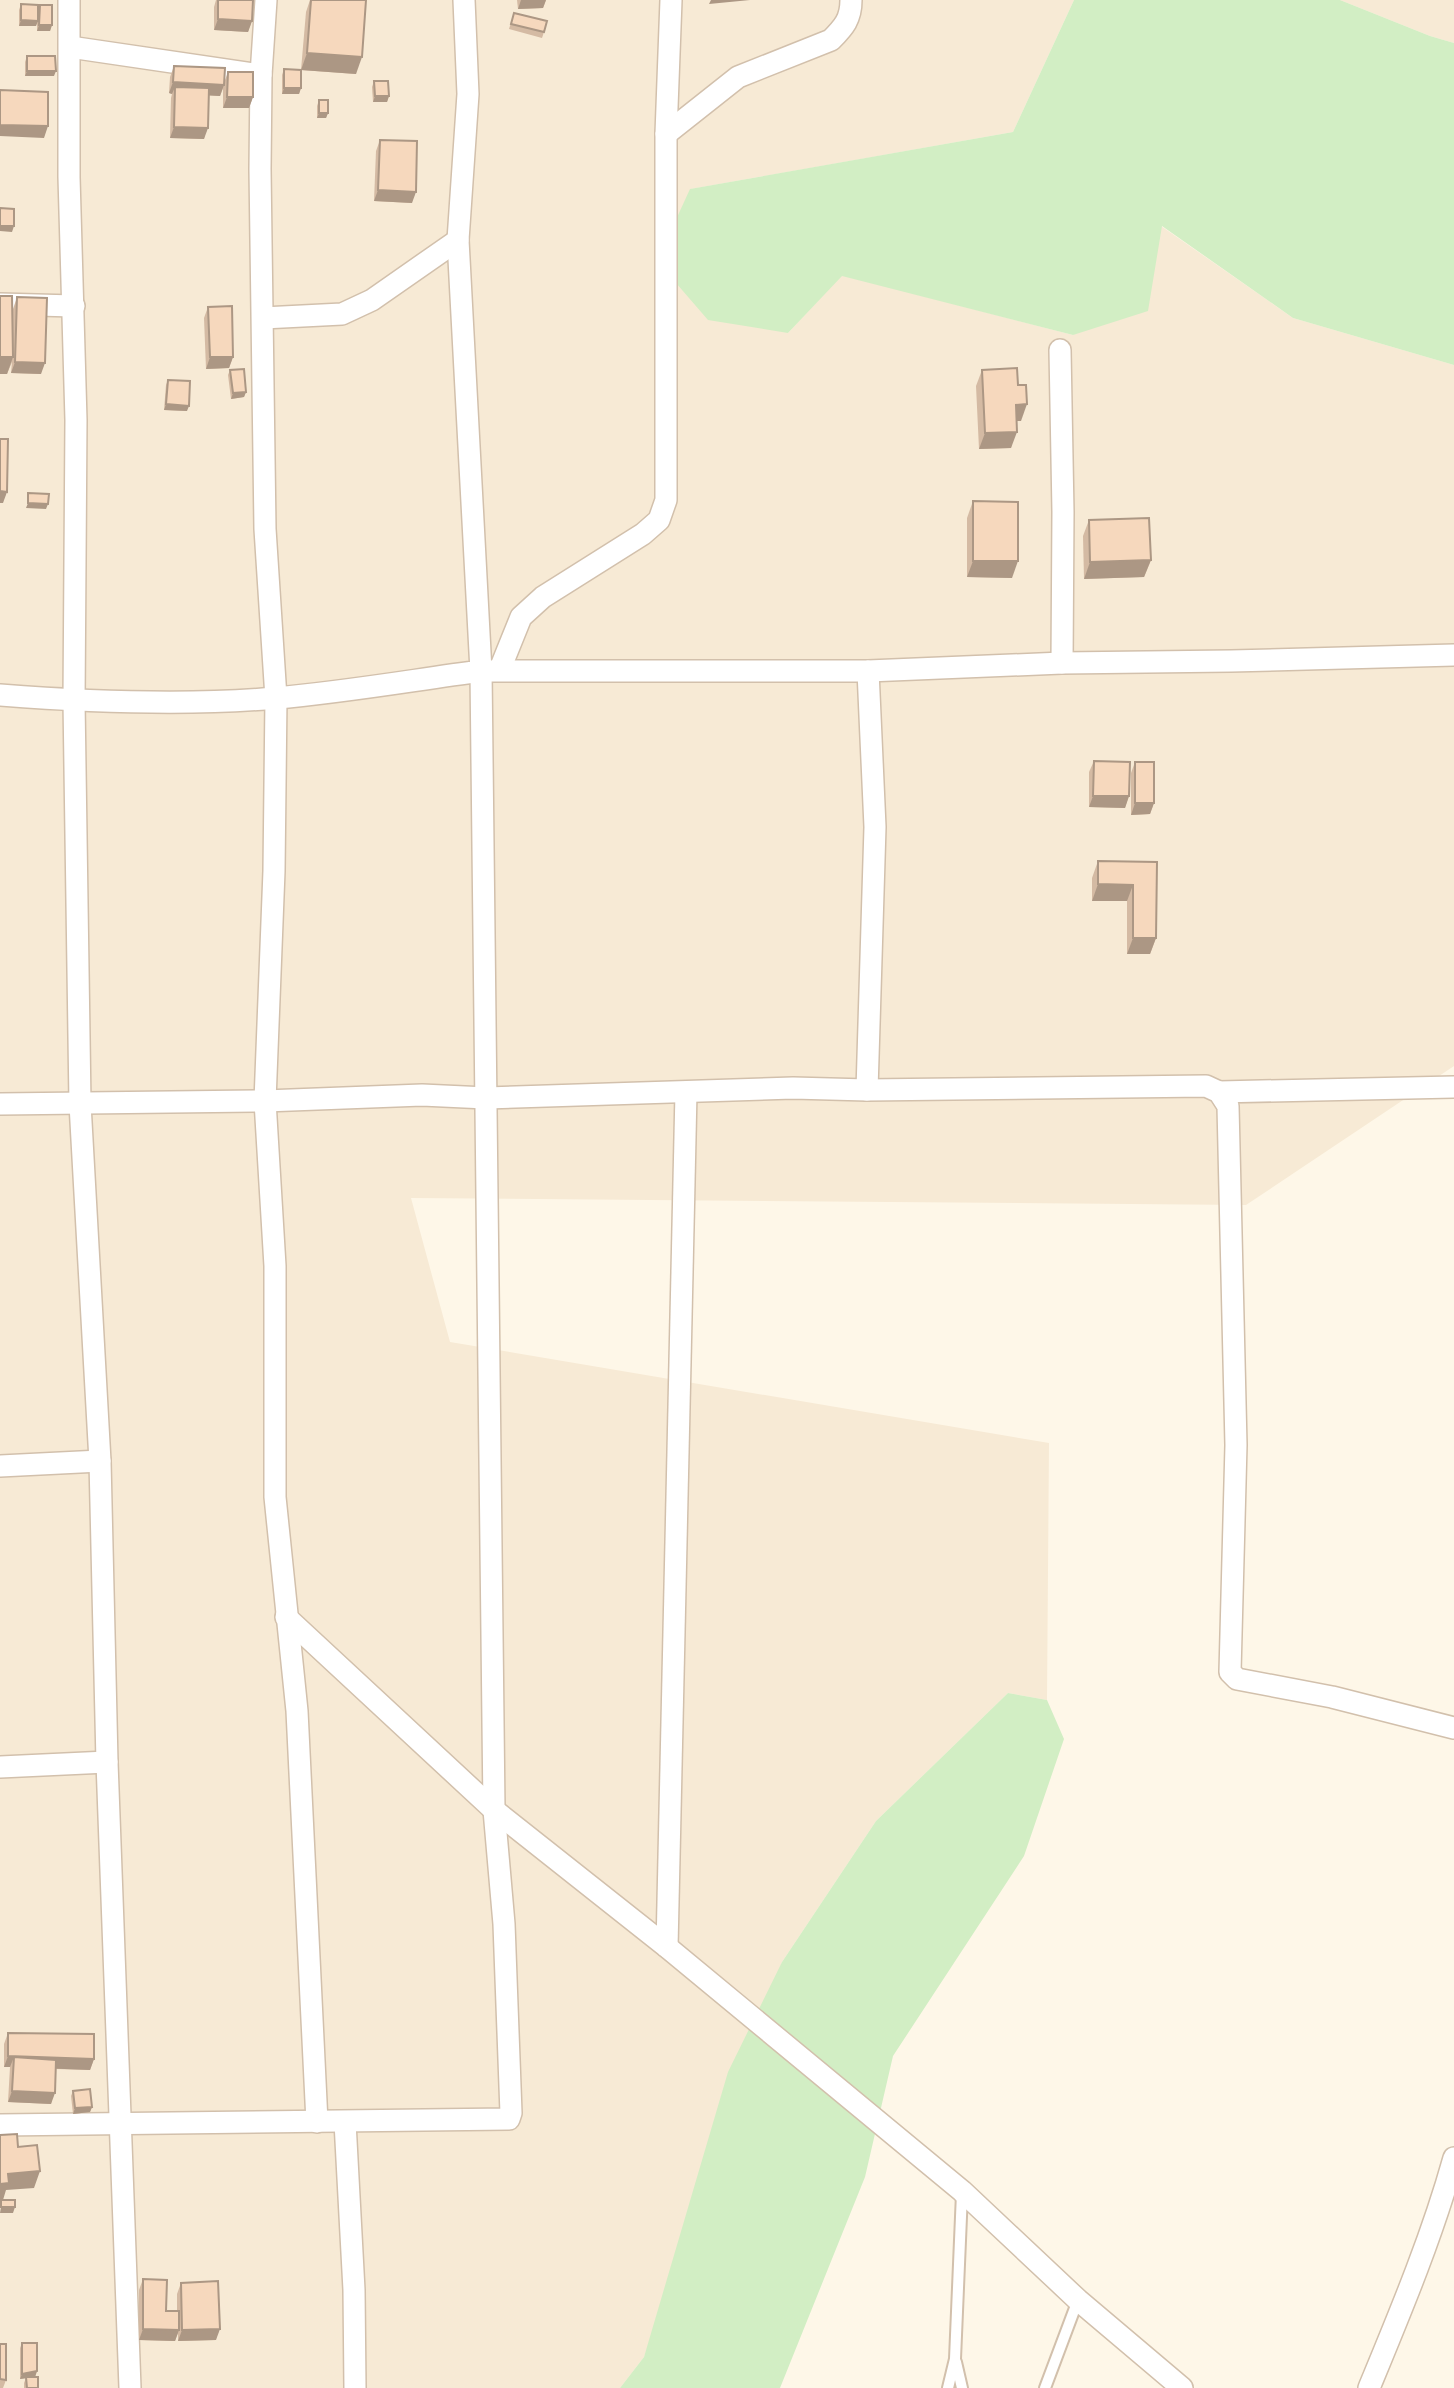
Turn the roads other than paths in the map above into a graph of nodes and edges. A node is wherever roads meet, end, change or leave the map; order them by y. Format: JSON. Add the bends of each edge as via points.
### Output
{"nodes":[{"id":1,"x":69,"y":0,"type":"edge"},
{"id":2,"x":266,"y":0,"type":"edge"},
{"id":3,"x":464,"y":0,"type":"edge"},
{"id":4,"x":671,"y":0,"type":"edge"},
{"id":5,"x":851,"y":0,"type":"edge"},
{"id":6,"x":70,"y":47,"type":"junction"},
{"id":7,"x":261,"y":75,"type":"junction"},
{"id":8,"x":666,"y":134,"type":"junction"},
{"id":9,"x":458,"y":240,"type":"junction"},
{"id":10,"x":0,"y":304,"type":"edge"},
{"id":11,"x":74,"y":306,"type":"junction"},
{"id":12,"x":263,"y":318,"type":"junction"},
{"id":13,"x":1060,"y":350,"type":"dead end"},
{"id":14,"x":1454,"y":654,"type":"edge"},
{"id":15,"x":1062,"y":663,"type":"junction"},
{"id":16,"x":491,"y":670,"type":"junction"},
{"id":17,"x":868,"y":671,"type":"junction"},
{"id":18,"x":0,"y":695,"type":"edge"},
{"id":19,"x":276,"y":698,"type":"junction"},
{"id":20,"x":74,"y":701,"type":"junction"},
{"id":21,"x":1454,"y":1087,"type":"edge"},
{"id":22,"x":867,"y":1090,"type":"junction"},
{"id":23,"x":686,"y":1092,"type":"junction"},
{"id":24,"x":1219,"y":1092,"type":"junction"},
{"id":25,"x":486,"y":1098,"type":"junction"},
{"id":26,"x":265,"y":1101,"type":"junction"},
{"id":27,"x":0,"y":1104,"type":"edge"},
{"id":28,"x":80,"y":1104,"type":"junction"},
{"id":29,"x":100,"y":1461,"type":"junction"},
{"id":30,"x":0,"y":1466,"type":"edge"},
{"id":31,"x":286,"y":1617,"type":"junction"},
{"id":32,"x":1454,"y":1728,"type":"edge"},
{"id":33,"x":107,"y":1762,"type":"junction"},
{"id":34,"x":0,"y":1767,"type":"edge"},
{"id":35,"x":494,"y":1810,"type":"junction"},
{"id":36,"x":667,"y":1947,"type":"junction"},
{"id":37,"x":317,"y":2122,"type":"junction"},
{"id":38,"x":345,"y":2122,"type":"junction"},
{"id":39,"x":120,"y":2124,"type":"junction"},
{"id":40,"x":0,"y":2125,"type":"edge"},
{"id":41,"x":1454,"y":2158,"type":"edge"},
{"id":42,"x":962,"y":2191,"type":"junction"},
{"id":43,"x":1079,"y":2300,"type":"junction"},
{"id":44,"x":955,"y":2359,"type":"junction"},
{"id":45,"x":130,"y":2388,"type":"edge"},
{"id":46,"x":355,"y":2388,"type":"edge"},
{"id":47,"x":948,"y":2388,"type":"edge"},
{"id":48,"x":962,"y":2388,"type":"edge"},
{"id":49,"x":1045,"y":2388,"type":"edge"},
{"id":50,"x":1182,"y":2388,"type":"edge"},
{"id":51,"x":1369,"y":2388,"type":"edge"}],
"edges":[{"from":1,"to":6,"type":"street"},
{"from":2,"to":7,"type":"street"},
{"from":3,"to":9,"type":"street","via":[[468,94]]},
{"from":4,"to":8,"type":"street"},
{"from":5,"to":8,"type":"street","via":[[851,15],[831,40],[738,77]]},
{"from":6,"to":7,"type":"street"},
{"from":6,"to":11,"type":"street"},
{"from":7,"to":12,"type":"street"},
{"from":8,"to":16,"type":"street","via":[[666,500],[659,520],[643,534],[543,597],[521,617]]},
{"from":9,"to":12,"type":"street","via":[[372,300],[342,314]]},
{"from":9,"to":16,"type":"street"},
{"from":10,"to":11,"type":"street"},
{"from":11,"to":20,"type":"street"},
{"from":12,"to":19,"type":"street","via":[[265,529]]},
{"from":13,"to":15,"type":"street"},
{"from":14,"to":15,"type":"street"},
{"from":15,"to":17,"type":"street"},
{"from":16,"to":17,"type":"street"},
{"from":16,"to":19,"type":"street"},
{"from":16,"to":25,"type":"street"},
{"from":17,"to":22,"type":"street","via":[[875,827]]},
{"from":18,"to":20,"type":"street"},
{"from":19,"to":20,"type":"street"},
{"from":19,"to":26,"type":"street"},
{"from":20,"to":28,"type":"street"},
{"from":21,"to":24,"type":"street"},
{"from":22,"to":23,"type":"street"},
{"from":22,"to":24,"type":"street","via":[[1206,1086]]},
{"from":23,"to":25,"type":"street"},
{"from":23,"to":36,"type":"street"},
{"from":24,"to":32,"type":"street","via":[[1228,1106],[1236,1445],[1230,1672],[1237,1679]]},
{"from":25,"to":26,"type":"street","via":[[422,1094]]},
{"from":25,"to":35,"type":"street"},
{"from":26,"to":28,"type":"street"},
{"from":26,"to":31,"type":"street","via":[[275,1266],[275,1497]]},
{"from":27,"to":28,"type":"street"},
{"from":28,"to":29,"type":"street"},
{"from":29,"to":30,"type":"street"},
{"from":29,"to":33,"type":"street"},
{"from":31,"to":35,"type":"street"},
{"from":31,"to":37,"type":"street","via":[[297,1711]]},
{"from":33,"to":34,"type":"street"},
{"from":33,"to":39,"type":"street"},
{"from":35,"to":36,"type":"street"},
{"from":35,"to":38,"type":"street","via":[[504,1924],[509,2119]]},
{"from":36,"to":42,"type":"street"},
{"from":37,"to":38,"type":"street"},
{"from":37,"to":39,"type":"street"},
{"from":38,"to":46,"type":"street"},
{"from":39,"to":40,"type":"street"},
{"from":39,"to":45,"type":"street"},
{"from":41,"to":51,"type":"street","via":[[1406,2298]]},
{"from":42,"to":43,"type":"street"},
{"from":42,"to":44,"type":"lane"},
{"from":43,"to":49,"type":"lane"},
{"from":43,"to":50,"type":"street"},
{"from":44,"to":47,"type":"lane"},
{"from":44,"to":48,"type":"lane"}]}
